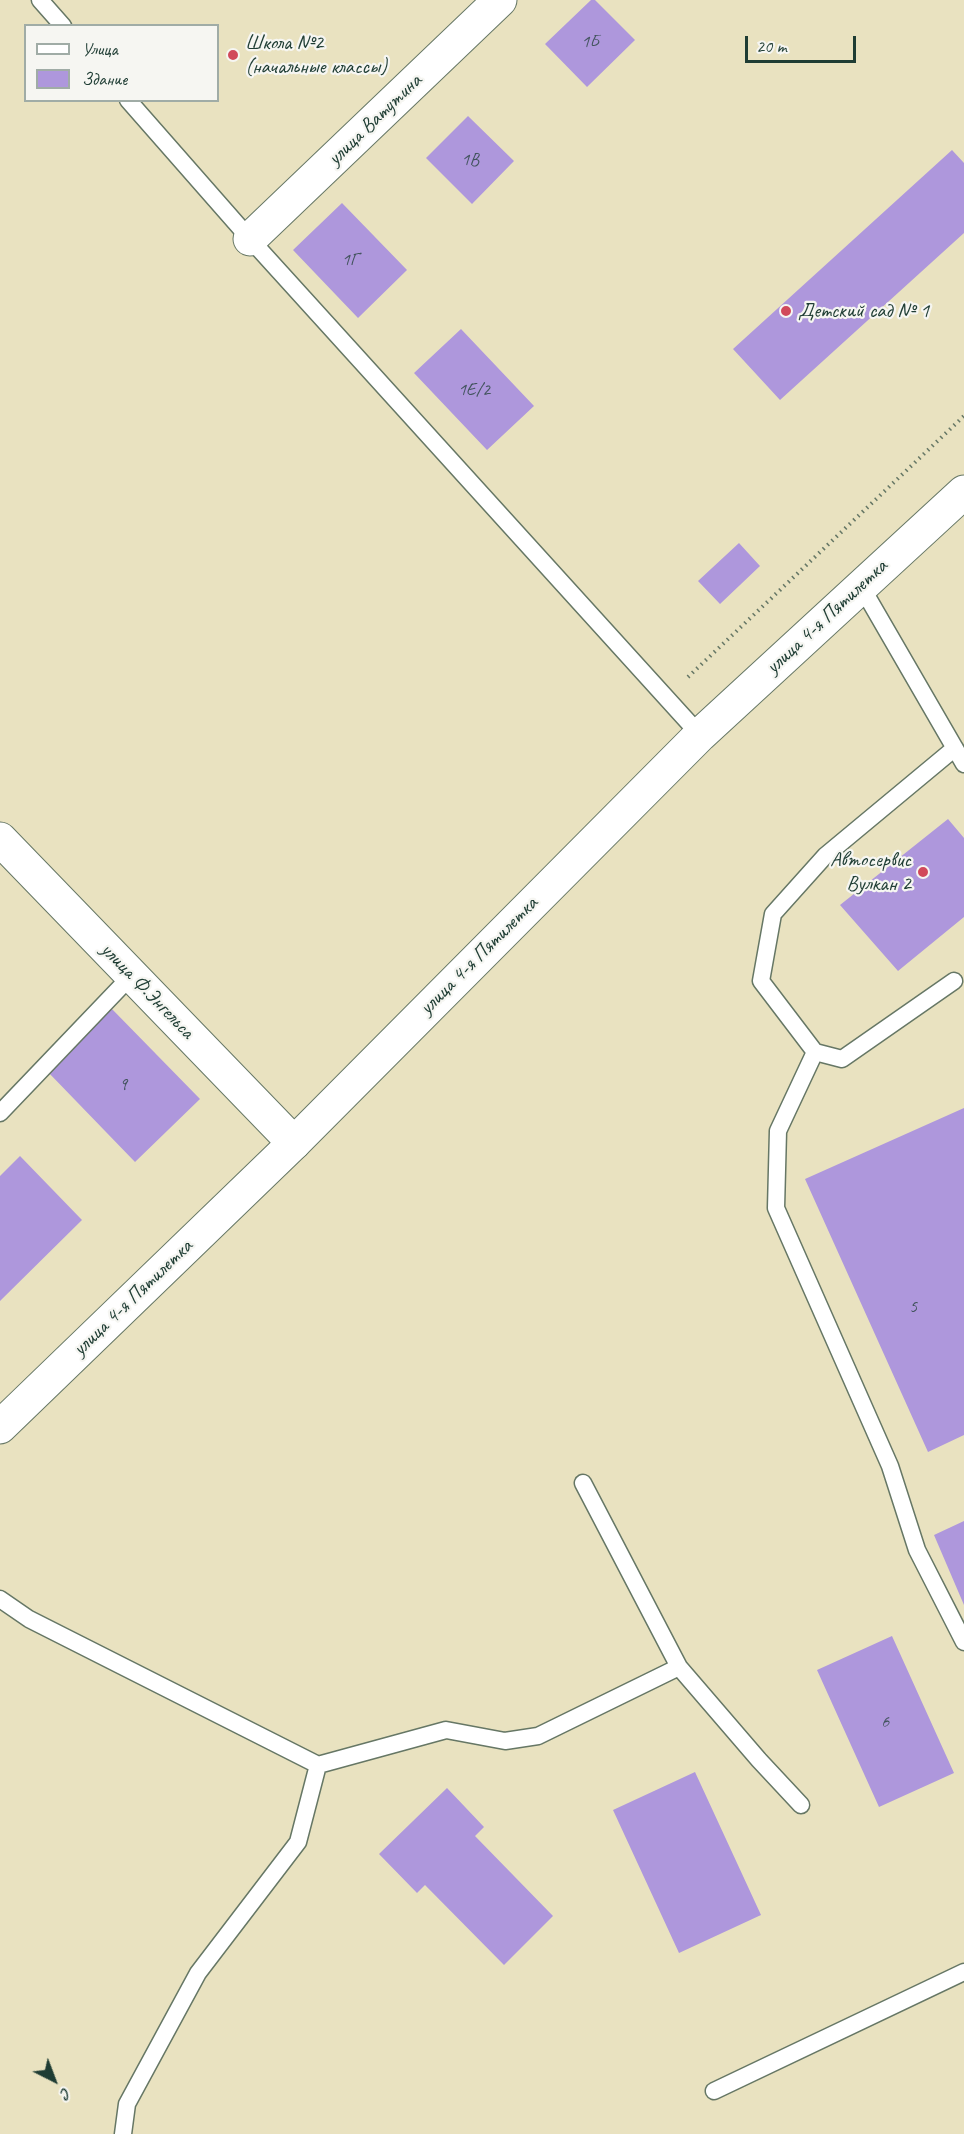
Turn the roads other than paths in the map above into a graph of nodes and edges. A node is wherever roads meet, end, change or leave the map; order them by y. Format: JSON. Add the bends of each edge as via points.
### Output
{"nodes":[{"id":1,"x":40,"y":0,"type":"edge"},
{"id":2,"x":500,"y":0,"type":"edge"},
{"id":3,"x":61,"y":24,"type":"edge"},
{"id":4,"x":130,"y":102,"type":"edge"},
{"id":5,"x":250,"y":239,"type":"junction"},
{"id":6,"x":964,"y":492,"type":"edge"},
{"id":7,"x":861,"y":586,"type":"junction"},
{"id":8,"x":700,"y":735,"type":"junction"},
{"id":9,"x":955,"y":748,"type":"junction"},
{"id":10,"x":964,"y":764,"type":"edge"},
{"id":11,"x":0,"y":839,"type":"edge"},
{"id":12,"x":132,"y":975,"type":"junction"},
{"id":13,"x":954,"y":981,"type":"dead end"},
{"id":14,"x":815,"y":1052,"type":"junction"},
{"id":15,"x":0,"y":1113,"type":"edge"},
{"id":16,"x":294,"y":1143,"type":"junction"},
{"id":17,"x":0,"y":1427,"type":"edge"},
{"id":18,"x":583,"y":1484,"type":"dead end"},
{"id":19,"x":0,"y":1599,"type":"edge"},
{"id":20,"x":964,"y":1642,"type":"edge"},
{"id":21,"x":680,"y":1667,"type":"junction"},
{"id":22,"x":318,"y":1765,"type":"junction"},
{"id":23,"x":801,"y":1805,"type":"dead end"},
{"id":24,"x":964,"y":1972,"type":"edge"},
{"id":25,"x":714,"y":2091,"type":"dead end"},
{"id":26,"x":123,"y":2134,"type":"edge"}],
"edges":[{"from":1,"to":3,"type":"lane"},
{"from":2,"to":5,"type":"main road","name":"улица Ватутина"},
{"from":4,"to":5,"type":"lane"},
{"from":5,"to":8,"type":"lane"},
{"from":6,"to":7,"type":"main road","name":"улица 4-я Пятилетка"},
{"from":7,"to":8,"type":"main road","name":"улица 4-я Пятилетка"},
{"from":7,"to":9,"type":"lane"},
{"from":8,"to":16,"type":"main road","name":"улица 4-я Пятилетка"},
{"from":9,"to":10,"type":"lane"},
{"from":9,"to":14,"type":"lane","via":[[825,856],[773,914],[761,981]]},
{"from":11,"to":12,"type":"main road","name":"улица Ф.Энгельса"},
{"from":12,"to":15,"type":"lane"},
{"from":12,"to":16,"type":"main road","name":"улица Ф.Энгельса"},
{"from":13,"to":14,"type":"lane","via":[[842,1059]]},
{"from":14,"to":20,"type":"lane","via":[[778,1131],[776,1208],[890,1466],[917,1550]]},
{"from":16,"to":17,"type":"main road","name":"улица 4-я Пятилетка"},
{"from":18,"to":21,"type":"lane"},
{"from":19,"to":22,"type":"lane","via":[[29,1619]]},
{"from":21,"to":22,"type":"lane","via":[[538,1736],[505,1741],[446,1730]]},
{"from":21,"to":23,"type":"lane"},
{"from":22,"to":26,"type":"lane","via":[[298,1842],[198,1974],[127,2104]]},
{"from":24,"to":25,"type":"lane"}]}
